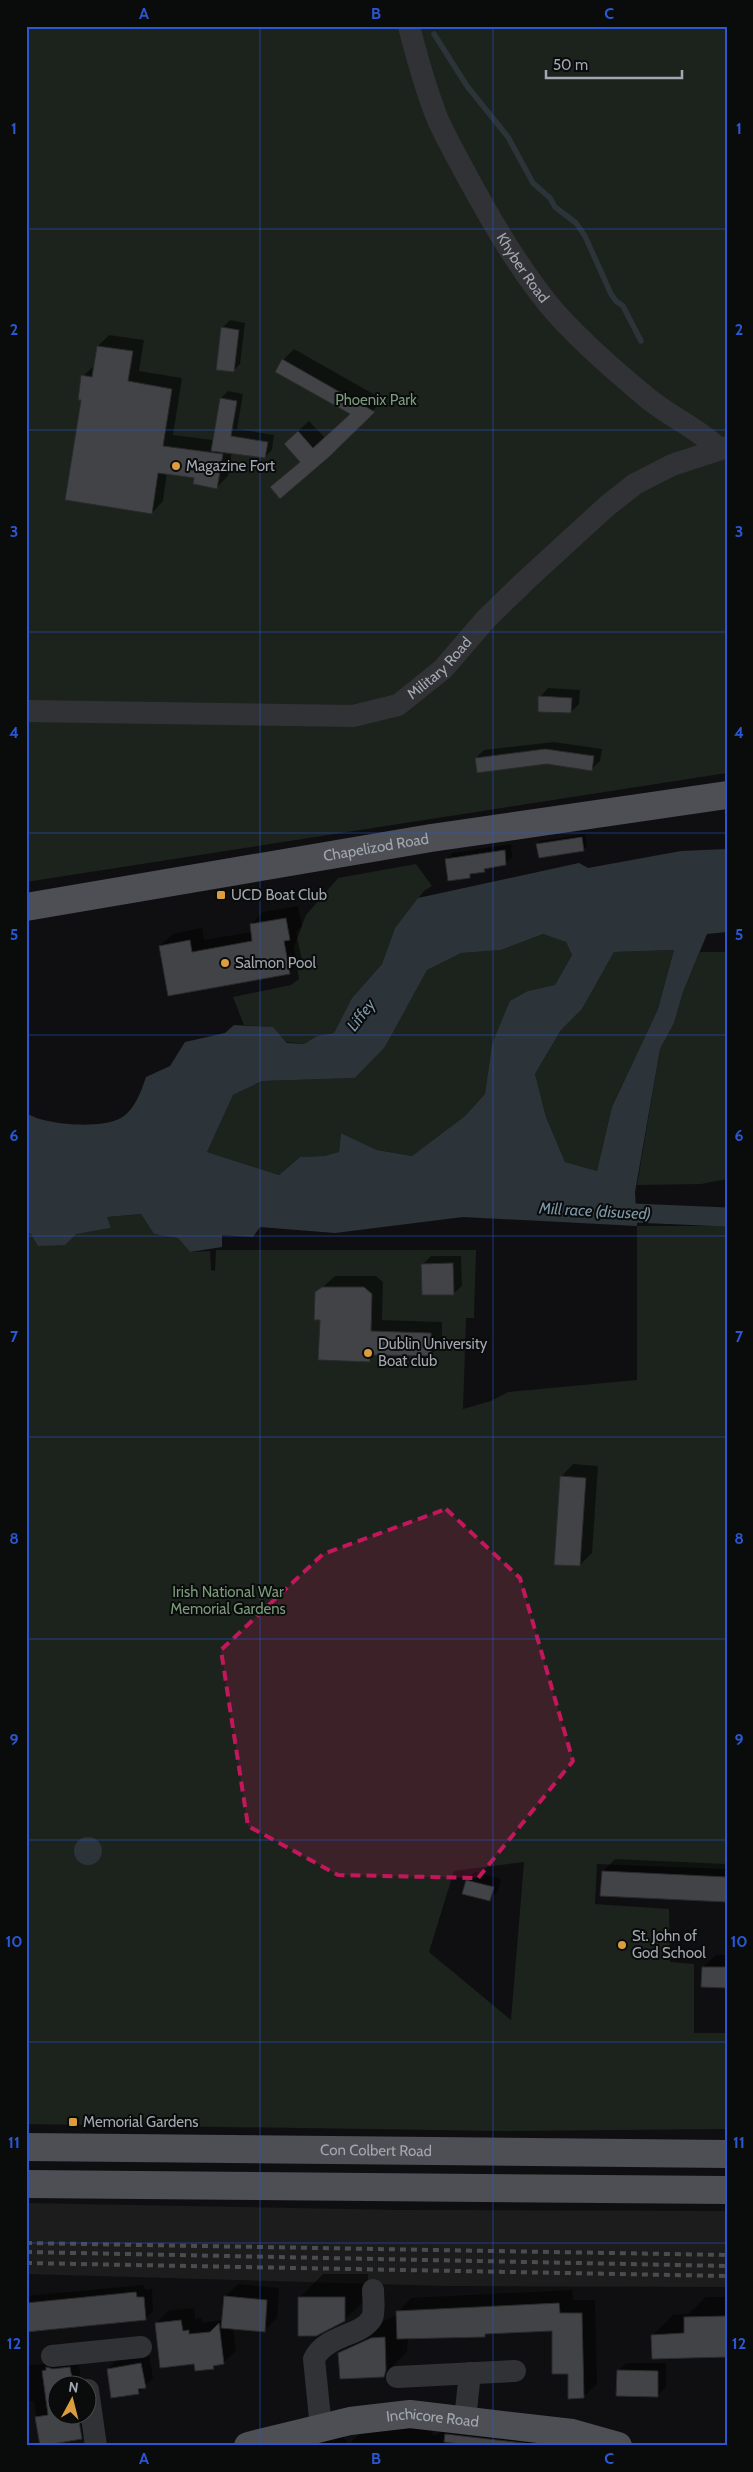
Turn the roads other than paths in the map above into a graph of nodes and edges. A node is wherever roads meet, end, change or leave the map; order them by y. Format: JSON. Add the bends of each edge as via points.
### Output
{"nodes":[{"id":1,"x":409,"y":26,"type":"edge"},
{"id":2,"x":723,"y":448,"type":"edge"},
{"id":3,"x":26,"y":711,"type":"edge"},
{"id":4,"x":727,"y":795,"type":"edge"},
{"id":5,"x":26,"y":907,"type":"edge"},
{"id":6,"x":26,"y":2146,"type":"edge"},
{"id":7,"x":727,"y":2154,"type":"edge"},
{"id":8,"x":26,"y":2184,"type":"edge"},
{"id":9,"x":727,"y":2190,"type":"edge"},
{"id":10,"x":373,"y":2290,"type":"dead end"},
{"id":11,"x":140,"y":2347,"type":"dead end"},
{"id":12,"x":82,"y":2353,"type":"junction"},
{"id":13,"x":52,"y":2356,"type":"dead end"},
{"id":14,"x":515,"y":2371,"type":"dead end"},
{"id":15,"x":470,"y":2373,"type":"junction"},
{"id":16,"x":85,"y":2374,"type":"edge"},
{"id":17,"x":398,"y":2376,"type":"dead end"},
{"id":18,"x":466,"y":2419,"type":"junction"},
{"id":19,"x":93,"y":2424,"type":"edge"},
{"id":20,"x":321,"y":2428,"type":"junction"},
{"id":21,"x":96,"y":2446,"type":"edge"},
{"id":22,"x":248,"y":2446,"type":"edge"},
{"id":23,"x":618,"y":2446,"type":"edge"}],
"edges":[{"from":1,"to":2,"type":"street","name":"Khyber Road","via":[[439,121],[514,258],[550,306],[646,397]]},
{"from":2,"to":3,"type":"street","name":"Military Road","via":[[672,465],[635,484],[607,506],[486,619],[443,670],[398,705],[352,716]]},
{"from":4,"to":5,"type":"main road","name":"Chapelizod Road","via":[[431,838]]},
{"from":6,"to":7,"type":"main road","name":"Con Colbert Road"},
{"from":8,"to":9,"type":"main road"},
{"from":10,"to":20,"type":"street","via":[[373,2316],[367,2324],[325,2345],[314,2359]]},
{"from":11,"to":12,"type":"street"},
{"from":12,"to":13,"type":"street"},
{"from":12,"to":16,"type":"street"},
{"from":14,"to":15,"type":"street"},
{"from":15,"to":17,"type":"street"},
{"from":15,"to":18,"type":"street"},
{"from":18,"to":20,"type":"main road","name":"Inchicore Road","via":[[386,2415]]},
{"from":18,"to":23,"type":"main road","name":"Inchicore Road","via":[[572,2433]]},
{"from":19,"to":21,"type":"street"},
{"from":20,"to":22,"type":"main road","name":"Inchicore Road"}]}
